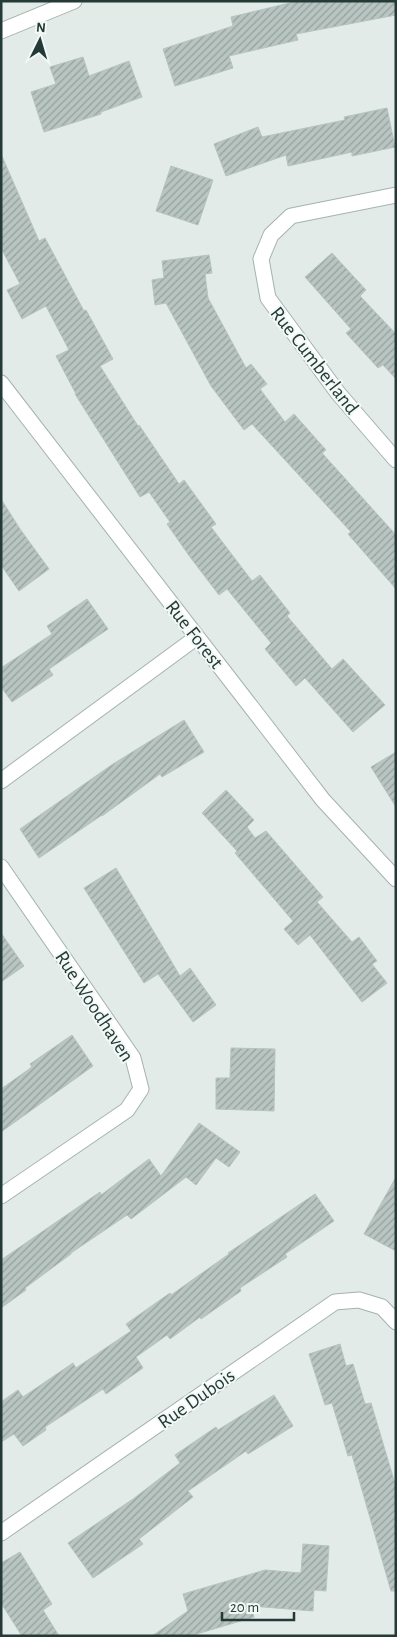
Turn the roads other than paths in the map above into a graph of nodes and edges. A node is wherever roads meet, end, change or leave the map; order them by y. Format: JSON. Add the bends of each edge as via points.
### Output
{"nodes":[{"id":1,"x":74,"y":1,"type":"edge"},
{"id":2,"x":1,"y":31,"type":"edge"},
{"id":3,"x":396,"y":195,"type":"edge"},
{"id":4,"x":1,"y":383,"type":"edge"},
{"id":5,"x":396,"y":460,"type":"edge"},
{"id":6,"x":197,"y":636,"type":"junction"},
{"id":7,"x":1,"y":780,"type":"edge"},
{"id":8,"x":391,"y":865,"type":"edge"},
{"id":9,"x":4,"y":877,"type":"edge"},
{"id":10,"x":396,"y":879,"type":"edge"},
{"id":11,"x":1,"y":1196,"type":"edge"},
{"id":12,"x":396,"y":1322,"type":"edge"},
{"id":13,"x":1,"y":1533,"type":"edge"}],
"edges":[{"from":1,"to":2,"type":"street"},
{"from":3,"to":5,"type":"street","name":"Rue Cumberland","via":[[290,216],[271,235],[261,259],[268,298],[338,393]]},
{"from":4,"to":6,"type":"street","name":"Rue Forest"},
{"from":6,"to":7,"type":"street"},
{"from":6,"to":8,"type":"street","name":"Rue Forest","via":[[323,800]]},
{"from":8,"to":10,"type":"street","name":"Rue Forest"},
{"from":9,"to":11,"type":"street","name":"Rue Woodhaven","via":[[133,1058],[141,1089],[127,1110]]},
{"from":12,"to":13,"type":"street","name":"Rue Dubois","via":[[382,1307],[374,1304],[359,1300],[335,1302]]}]}
